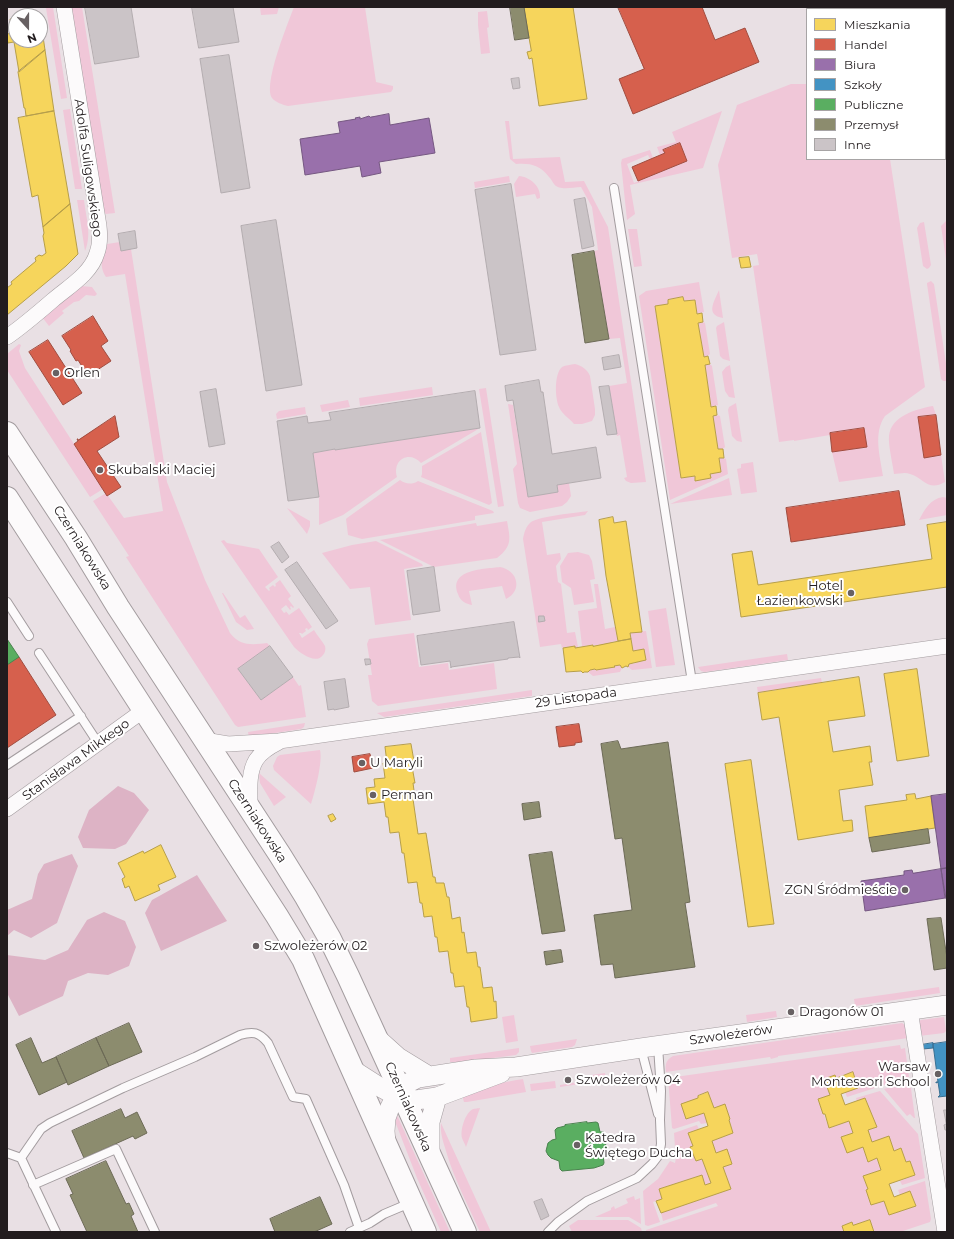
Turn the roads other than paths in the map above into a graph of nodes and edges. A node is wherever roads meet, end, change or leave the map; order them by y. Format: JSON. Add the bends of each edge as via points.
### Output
{"nodes":[{"id":1,"x":64,"y":7,"type":"edge"},
{"id":2,"x":614,"y":188,"type":"dead end"},
{"id":3,"x":7,"y":337,"type":"edge"},
{"id":4,"x":7,"y":433,"type":"edge"},
{"id":5,"x":7,"y":498,"type":"edge"},
{"id":6,"x":7,"y":602,"type":"edge"},
{"id":7,"x":29,"y":636,"type":"dead end"},
{"id":8,"x":947,"y":646,"type":"edge"},
{"id":9,"x":39,"y":653,"type":"dead end"},
{"id":10,"x":692,"y":682,"type":"junction"},
{"id":11,"x":144,"y":710,"type":"junction"},
{"id":12,"x":81,"y":716,"type":"junction"},
{"id":13,"x":204,"y":740,"type":"junction"},
{"id":14,"x":279,"y":741,"type":"junction"},
{"id":15,"x":98,"y":743,"type":"junction"},
{"id":16,"x":7,"y":765,"type":"edge"},
{"id":17,"x":7,"y":809,"type":"edge"},
{"id":18,"x":250,"y":809,"type":"junction"},
{"id":19,"x":947,"y":1005,"type":"edge"},
{"id":20,"x":910,"y":1010,"type":"junction"},
{"id":21,"x":378,"y":1039,"type":"junction"},
{"id":22,"x":649,"y":1047,"type":"junction"},
{"id":23,"x":516,"y":1067,"type":"junction"},
{"id":24,"x":353,"y":1070,"type":"junction"},
{"id":25,"x":430,"y":1076,"type":"junction"},
{"id":26,"x":400,"y":1094,"type":"junction"},
{"id":27,"x":438,"y":1097,"type":"junction"},
{"id":28,"x":660,"y":1120,"type":"junction"},
{"id":29,"x":386,"y":1145,"type":"junction"},
{"id":30,"x":7,"y":1153,"type":"edge"},
{"id":31,"x":430,"y":1155,"type":"junction"},
{"id":32,"x":21,"y":1158,"type":"junction"},
{"id":33,"x":34,"y":1185,"type":"junction"},
{"id":34,"x":411,"y":1202,"type":"junction"},
{"id":35,"x":360,"y":1228,"type":"junction"},
{"id":36,"x":56,"y":1232,"type":"edge"},
{"id":37,"x":154,"y":1232,"type":"edge"},
{"id":38,"x":350,"y":1232,"type":"edge"},
{"id":39,"x":425,"y":1232,"type":"edge"},
{"id":40,"x":464,"y":1232,"type":"edge"},
{"id":41,"x":548,"y":1232,"type":"edge"},
{"id":42,"x":945,"y":1232,"type":"edge"}],
"edges":[{"from":1,"to":3,"type":"street","name":"Adolfa Suligowskiego","via":[[99,226],[99,245],[97,254],[84,274]]},
{"from":2,"to":10,"type":"lane"},
{"from":4,"to":13,"type":"main road","name":"Czerniakowska"},
{"from":5,"to":11,"type":"main road"},
{"from":6,"to":7,"type":"lane"},
{"from":8,"to":10,"type":"street","name":"29 Listopada"},
{"from":9,"to":12,"type":"lane"},
{"from":10,"to":14,"type":"street","name":"29 Listopada"},
{"from":11,"to":15,"type":"street","name":"Stanisława Mikkego"},
{"from":11,"to":24,"type":"main road","via":[[302,959]]},
{"from":12,"to":15,"type":"lane"},
{"from":12,"to":16,"type":"lane"},
{"from":13,"to":14,"type":"street","name":"29 Listopada","via":[[228,744]]},
{"from":13,"to":18,"type":"main road","name":"Czerniakowska"},
{"from":14,"to":18,"type":"street","via":[[256,759],[250,784]]},
{"from":15,"to":17,"type":"street","name":"Stanisława Mikkego"},
{"from":18,"to":21,"type":"main road","name":"Czerniakowska","via":[[330,939]]},
{"from":19,"to":20,"type":"street","name":"Szwoleżerów"},
{"from":20,"to":22,"type":"street","name":"Szwoleżerów"},
{"from":20,"to":42,"type":"street"},
{"from":21,"to":25,"type":"street","via":[[398,1057]]},
{"from":21,"to":26,"type":"main road","name":"Czerniakowska"},
{"from":22,"to":23,"type":"street","name":"Szwoleżerów"},
{"from":22,"to":28,"type":"lane"},
{"from":22,"to":28,"type":"lane","via":[[661,1091]]},
{"from":23,"to":25,"type":"street","name":"Szwoleżerów","via":[[476,1069]]},
{"from":23,"to":27,"type":"street","name":"Szwoleżerów"},
{"from":24,"to":26,"type":"street","name":"Szwoleżerów","via":[[364,1079]]},
{"from":24,"to":29,"type":"main road"},
{"from":25,"to":26,"type":"street","name":"Szwoleżerów","via":[[408,1083]]},
{"from":26,"to":27,"type":"street","name":"Szwoleżerów","via":[[416,1100]]},
{"from":26,"to":29,"type":"street","via":[[390,1107],[386,1118]]},
{"from":26,"to":31,"type":"main road","name":"Czerniakowska"},
{"from":27,"to":31,"type":"street","via":[[430,1122]]},
{"from":28,"to":41,"type":"lane","via":[[661,1144],[659,1154],[652,1164],[637,1178],[587,1201]]},
{"from":29,"to":34,"type":"main road"},
{"from":30,"to":32,"type":"lane"},
{"from":31,"to":40,"type":"main road","name":"Czerniakowska"},
{"from":32,"to":33,"type":"lane"},
{"from":32,"to":35,"type":"lane","via":[[41,1130],[50,1123],[240,1035],[255,1033],[268,1043],[293,1097],[306,1099]]},
{"from":33,"to":36,"type":"lane"},
{"from":33,"to":37,"type":"lane","via":[[116,1149]]},
{"from":34,"to":35,"type":"lane"},
{"from":34,"to":39,"type":"main road"},
{"from":35,"to":38,"type":"lane"}]}
